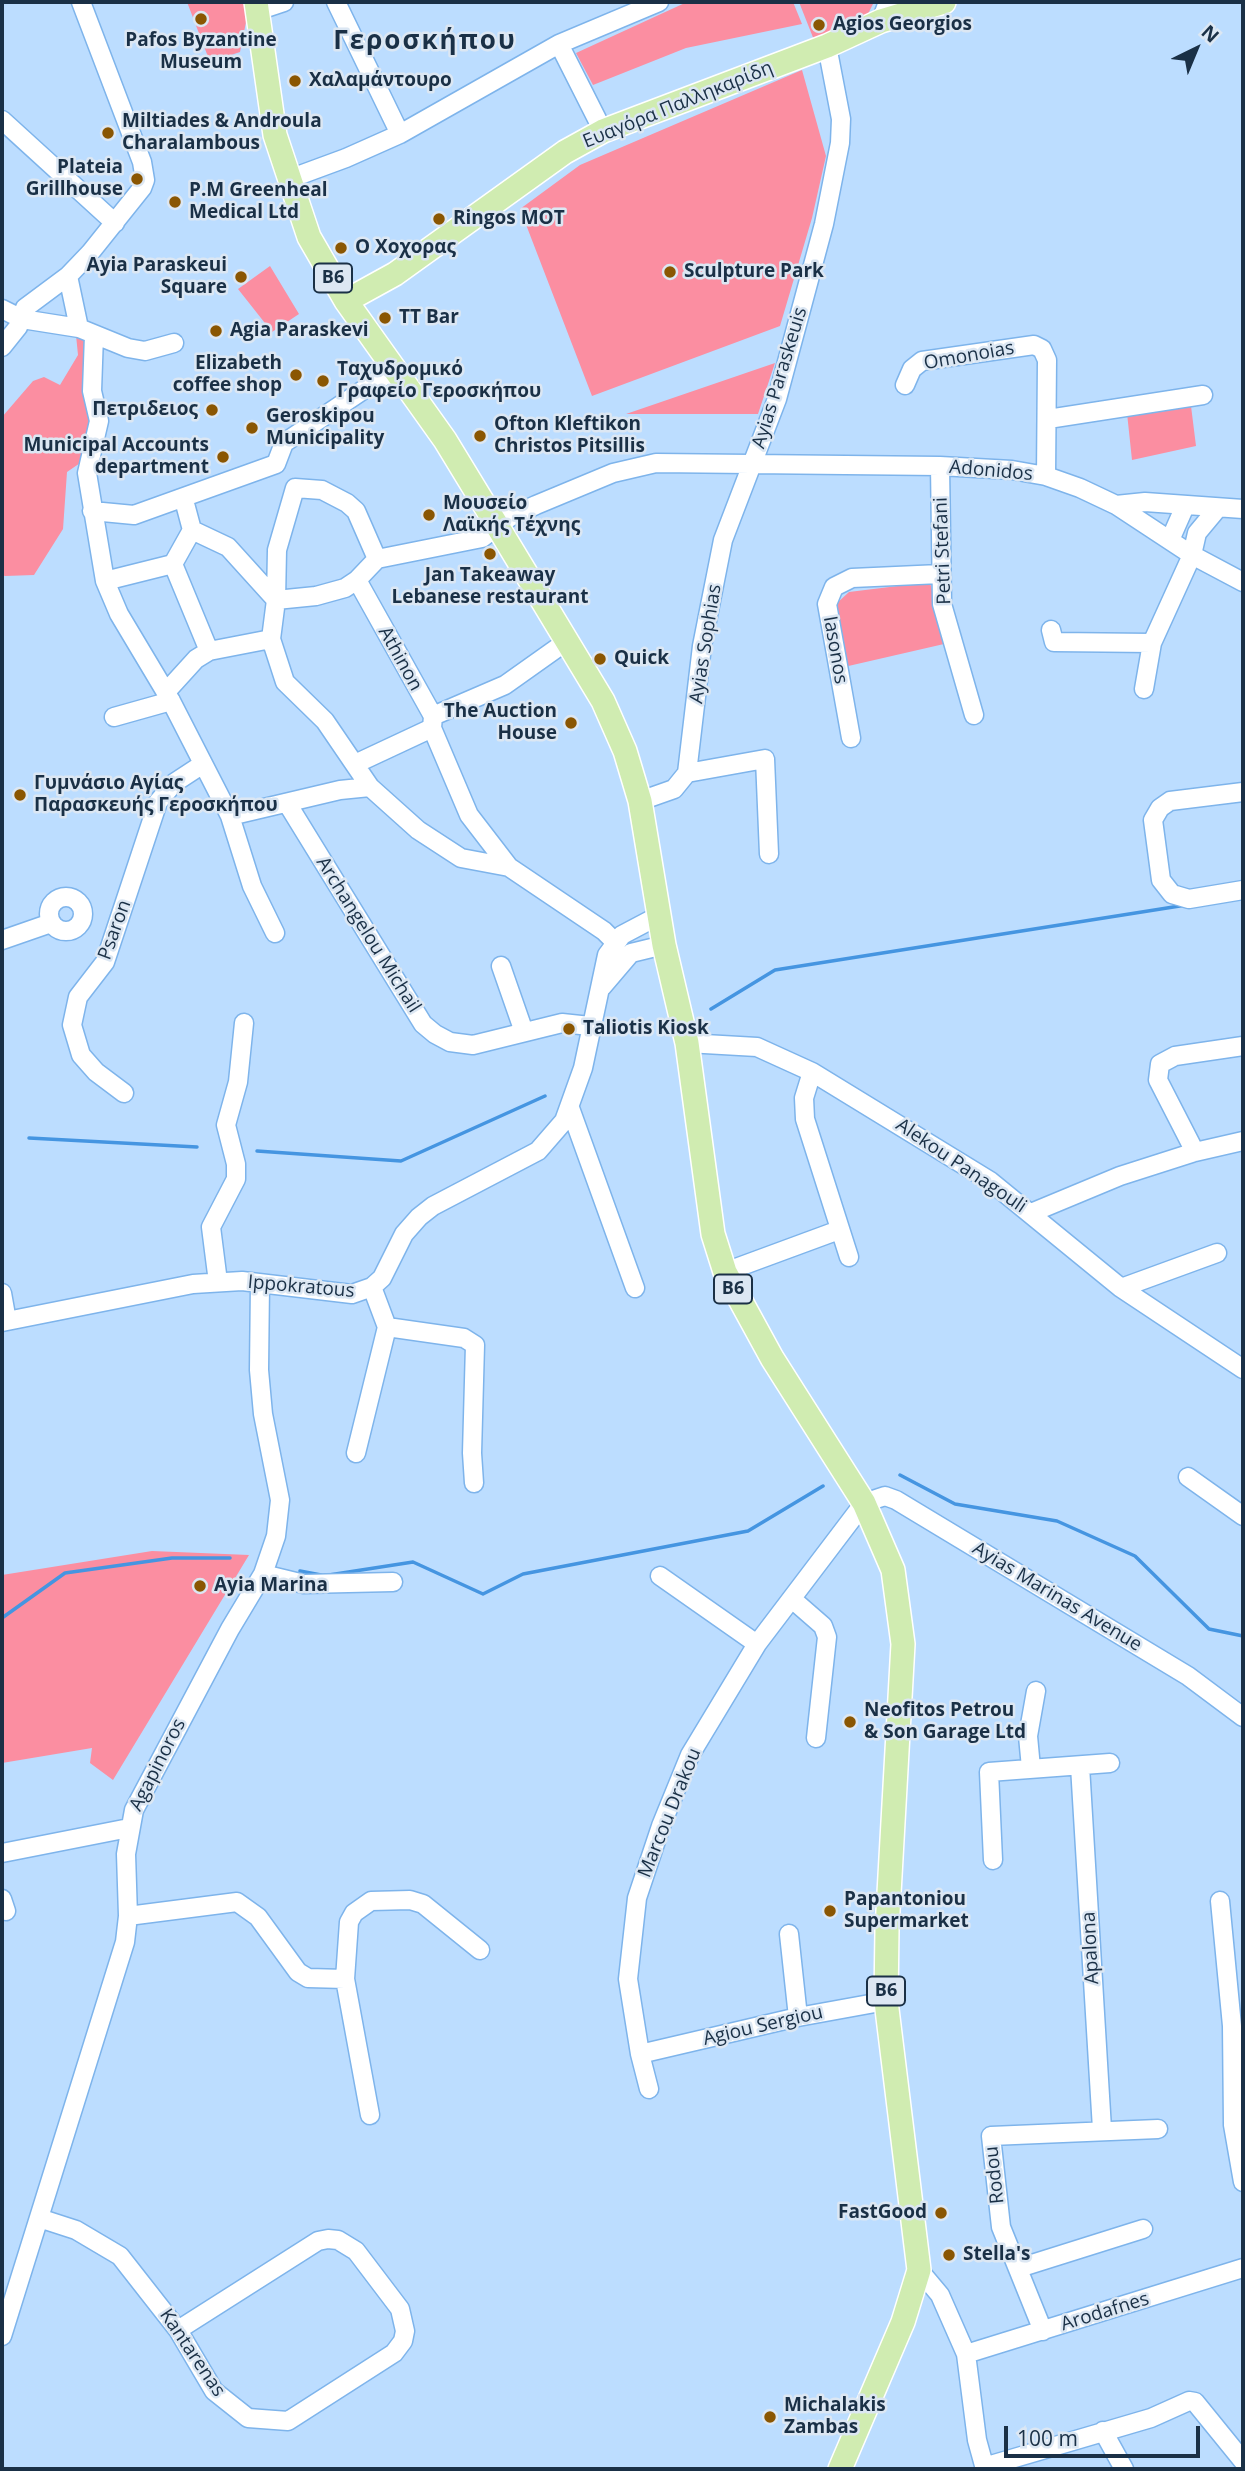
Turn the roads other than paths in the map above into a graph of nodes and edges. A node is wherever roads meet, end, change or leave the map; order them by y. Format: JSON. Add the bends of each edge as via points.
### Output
{"nodes":[{"id":1,"x":81,"y":2,"type":"edge"},
{"id":2,"x":284,"y":2,"type":"edge"},
{"id":3,"x":336,"y":2,"type":"edge"},
{"id":4,"x":659,"y":2,"type":"edge"},
{"id":5,"x":944,"y":2,"type":"edge"},
{"id":6,"x":256,"y":7,"type":"edge"},
{"id":7,"x":884,"y":11,"type":"edge"},
{"id":8,"x":559,"y":44,"type":"junction"},
{"id":9,"x":827,"y":46,"type":"junction"},
{"id":10,"x":2,"y":120,"type":"edge"},
{"id":11,"x":603,"y":131,"type":"junction"},
{"id":12,"x":400,"y":134,"type":"junction"},
{"id":13,"x":289,"y":179,"type":"junction"},
{"id":14,"x":115,"y":223,"type":"junction"},
{"id":15,"x":68,"y":276,"type":"junction"},
{"id":16,"x":346,"y":301,"type":"junction"},
{"id":17,"x":2,"y":309,"type":"edge"},
{"id":18,"x":22,"y":319,"type":"junction"},
{"id":19,"x":86,"y":331,"type":"junction"},
{"id":20,"x":794,"y":335,"type":"junction"},
{"id":21,"x":776,"y":341,"type":"dead end"},
{"id":22,"x":174,"y":343,"type":"dead end"},
{"id":23,"x":2,"y":347,"type":"edge"},
{"id":24,"x":393,"y":370,"type":"junction"},
{"id":25,"x":905,"y":386,"type":"dead end"},
{"id":26,"x":1203,"y":395,"type":"dead end"},
{"id":27,"x":1048,"y":419,"type":"junction"},
{"id":28,"x":276,"y":464,"type":"junction"},
{"id":29,"x":754,"y":464,"type":"junction"},
{"id":30,"x":940,"y":467,"type":"junction"},
{"id":31,"x":1046,"y":476,"type":"junction"},
{"id":32,"x":295,"y":488,"type":"junction"},
{"id":33,"x":184,"y":500,"type":"junction"},
{"id":34,"x":1116,"y":505,"type":"junction"},
{"id":35,"x":1185,"y":506,"type":"junction"},
{"id":36,"x":1217,"y":509,"type":"junction"},
{"id":37,"x":1243,"y":509,"type":"edge"},
{"id":38,"x":92,"y":511,"type":"junction"},
{"id":39,"x":498,"y":527,"type":"junction"},
{"id":40,"x":192,"y":530,"type":"junction"},
{"id":41,"x":1170,"y":540,"type":"junction"},
{"id":42,"x":1192,"y":555,"type":"junction"},
{"id":43,"x":377,"y":559,"type":"junction"},
{"id":44,"x":173,"y":564,"type":"junction"},
{"id":45,"x":940,"y":575,"type":"junction"},
{"id":46,"x":358,"y":580,"type":"junction"},
{"id":47,"x":105,"y":581,"type":"junction"},
{"id":48,"x":1243,"y":582,"type":"edge"},
{"id":49,"x":276,"y":600,"type":"junction"},
{"id":50,"x":1051,"y":630,"type":"dead end"},
{"id":51,"x":271,"y":639,"type":"junction"},
{"id":52,"x":567,"y":641,"type":"junction"},
{"id":53,"x":1152,"y":643,"type":"junction"},
{"id":54,"x":209,"y":651,"type":"junction"},
{"id":55,"x":1144,"y":689,"type":"dead end"},
{"id":56,"x":168,"y":697,"type":"junction"},
{"id":57,"x":974,"y":715,"type":"dead end"},
{"id":58,"x":114,"y":717,"type":"dead end"},
{"id":59,"x":432,"y":722,"type":"junction"},
{"id":60,"x":852,"y":738,"type":"dead end"},
{"id":61,"x":203,"y":764,"type":"junction"},
{"id":62,"x":355,"y":764,"type":"junction"},
{"id":63,"x":687,"y":773,"type":"junction"},
{"id":64,"x":370,"y":787,"type":"junction"},
{"id":65,"x":1243,"y":792,"type":"edge"},
{"id":66,"x":640,"y":801,"type":"junction"},
{"id":67,"x":287,"y":803,"type":"junction"},
{"id":68,"x":230,"y":816,"type":"junction"},
{"id":69,"x":769,"y":854,"type":"dead end"},
{"id":70,"x":509,"y":867,"type":"junction"},
{"id":71,"x":1243,"y":890,"type":"edge"},
{"id":72,"x":658,"y":916,"type":"junction"},
{"id":73,"x":629,"y":918,"type":"dead end"},
{"id":74,"x":2,"y":929,"type":"edge"},
{"id":75,"x":275,"y":933,"type":"dead end"},
{"id":76,"x":611,"y":938,"type":"junction"},
{"id":77,"x":2,"y":940,"type":"edge"},
{"id":78,"x":664,"y":945,"type":"junction"},
{"id":79,"x":500,"y":966,"type":"dead end"},
{"id":80,"x":600,"y":990,"type":"junction"},
{"id":81,"x":244,"y":1023,"type":"dead end"},
{"id":82,"x":590,"y":1026,"type":"junction"},
{"id":83,"x":524,"y":1032,"type":"junction"},
{"id":84,"x":687,"y":1043,"type":"junction"},
{"id":85,"x":1243,"y":1046,"type":"edge"},
{"id":86,"x":812,"y":1072,"type":"junction"},
{"id":87,"x":124,"y":1093,"type":"dead end"},
{"id":88,"x":570,"y":1108,"type":"junction"},
{"id":89,"x":1243,"y":1141,"type":"edge"},
{"id":90,"x":1195,"y":1152,"type":"junction"},
{"id":91,"x":1031,"y":1213,"type":"junction"},
{"id":92,"x":839,"y":1230,"type":"junction"},
{"id":93,"x":1217,"y":1253,"type":"dead end"},
{"id":94,"x":849,"y":1257,"type":"dead end"},
{"id":95,"x":724,"y":1272,"type":"junction"},
{"id":96,"x":218,"y":1282,"type":"junction"},
{"id":97,"x":260,"y":1284,"type":"junction"},
{"id":98,"x":373,"y":1287,"type":"junction"},
{"id":99,"x":635,"y":1288,"type":"dead end"},
{"id":100,"x":1121,"y":1288,"type":"junction"},
{"id":101,"x":2,"y":1293,"type":"edge"},
{"id":102,"x":4,"y":1321,"type":"edge"},
{"id":103,"x":387,"y":1327,"type":"junction"},
{"id":104,"x":1243,"y":1369,"type":"edge"},
{"id":105,"x":356,"y":1452,"type":"dead end"},
{"id":106,"x":1188,"y":1477,"type":"dead end"},
{"id":107,"x":474,"y":1483,"type":"dead end"},
{"id":108,"x":864,"y":1503,"type":"junction"},
{"id":109,"x":1243,"y":1516,"type":"edge"},
{"id":110,"x":263,"y":1574,"type":"junction"},
{"id":111,"x":660,"y":1576,"type":"dead end"},
{"id":112,"x":393,"y":1583,"type":"dead end"},
{"id":113,"x":792,"y":1599,"type":"junction"},
{"id":114,"x":757,"y":1644,"type":"junction"},
{"id":115,"x":1036,"y":1692,"type":"dead end"},
{"id":116,"x":1243,"y":1717,"type":"edge"},
{"id":117,"x":816,"y":1738,"type":"dead end"},
{"id":118,"x":1110,"y":1763,"type":"dead end"},
{"id":119,"x":1080,"y":1766,"type":"junction"},
{"id":120,"x":1031,"y":1768,"type":"junction"},
{"id":121,"x":129,"y":1828,"type":"junction"},
{"id":122,"x":2,"y":1853,"type":"edge"},
{"id":123,"x":993,"y":1860,"type":"dead end"},
{"id":124,"x":1220,"y":1901,"type":"dead end"},
{"id":125,"x":128,"y":1916,"type":"junction"},
{"id":126,"x":789,"y":1934,"type":"dead end"},
{"id":127,"x":480,"y":1950,"type":"dead end"},
{"id":128,"x":345,"y":1979,"type":"junction"},
{"id":129,"x":886,"y":2001,"type":"junction"},
{"id":130,"x":798,"y":2017,"type":"junction"},
{"id":131,"x":1238,"y":2025,"type":"edge"},
{"id":132,"x":640,"y":2054,"type":"junction"},
{"id":133,"x":649,"y":2089,"type":"dead end"},
{"id":134,"x":370,"y":2115,"type":"dead end"},
{"id":135,"x":1102,"y":2129,"type":"junction"},
{"id":136,"x":1158,"y":2129,"type":"dead end"},
{"id":137,"x":1243,"y":2182,"type":"edge"},
{"id":138,"x":39,"y":2218,"type":"junction"},
{"id":139,"x":1143,"y":2229,"type":"dead end"},
{"id":140,"x":1243,"y":2268,"type":"edge"},
{"id":141,"x":1019,"y":2269,"type":"junction"},
{"id":142,"x":919,"y":2270,"type":"junction"},
{"id":143,"x":178,"y":2330,"type":"junction"},
{"id":144,"x":1043,"y":2331,"type":"junction"},
{"id":145,"x":2,"y":2336,"type":"edge"},
{"id":146,"x":966,"y":2354,"type":"junction"},
{"id":147,"x":1103,"y":2431,"type":"junction"},
{"id":148,"x":1243,"y":2461,"type":"edge"},
{"id":149,"x":985,"y":2468,"type":"edge"},
{"id":150,"x":841,"y":2469,"type":"edge"},
{"id":151,"x":1124,"y":2469,"type":"edge"}],
"edges":[{"from":1,"to":14,"type":"street","via":[[145,180]]},
{"from":2,"to":6,"type":"street"},
{"from":3,"to":12,"type":"street"},
{"from":4,"to":8,"type":"street"},
{"from":5,"to":7,"type":"main road","name":"Ευαγόρα Παλληκαρίδη"},
{"from":6,"to":13,"type":"main road","number":"B6","via":[[275,135]]},
{"from":7,"to":9,"type":"main road","name":"Ευαγόρα Παλληκαρίδη"},
{"from":8,"to":11,"type":"street"},
{"from":8,"to":12,"type":"street"},
{"from":9,"to":11,"type":"main road","name":"Ευαγόρα Παλληκαρίδη"},
{"from":9,"to":20,"type":"street","name":"Ayias Paraskeuis","via":[[841,119],[840,143]]},
{"from":10,"to":14,"type":"street"},
{"from":11,"to":16,"type":"main road","name":"Ευαγόρα Παλληκαρίδη","via":[[565,152],[395,274]]},
{"from":12,"to":13,"type":"street"},
{"from":13,"to":16,"type":"main road","number":"B6","via":[[309,237]]},
{"from":14,"to":15,"type":"street"},
{"from":15,"to":18,"type":"street","via":[[31,302]]},
{"from":15,"to":19,"type":"street"},
{"from":16,"to":24,"type":"main road","number":"B6"},
{"from":17,"to":18,"type":"street"},
{"from":18,"to":19,"type":"street"},
{"from":18,"to":23,"type":"street"},
{"from":19,"to":22,"type":"street","via":[[145,351]]},
{"from":19,"to":38,"type":"street","via":[[99,421],[87,473]]},
{"from":20,"to":21,"type":"street"},
{"from":20,"to":29,"type":"street","name":"Ayias Paraskeuis"},
{"from":24,"to":28,"type":"street","via":[[284,443]]},
{"from":24,"to":39,"type":"main road","number":"B6"},
{"from":25,"to":27,"type":"street","name":"Omonoias","via":[[912,369],[922,361],[1034,345],[1047,360]]},
{"from":26,"to":27,"type":"street"},
{"from":27,"to":31,"type":"street","name":"Omonoias"},
{"from":28,"to":32,"type":"street"},
{"from":28,"to":33,"type":"street"},
{"from":29,"to":30,"type":"street","name":"Adonidos"},
{"from":29,"to":39,"type":"street","name":"Adonidos","via":[[656,463],[613,473],[536,505]]},
{"from":29,"to":63,"type":"street","name":"Ayias Sophias","via":[[723,540],[702,646]]},
{"from":30,"to":31,"type":"street","name":"Adonidos"},
{"from":30,"to":45,"type":"street","name":"Petri Stefani"},
{"from":31,"to":34,"type":"street","name":"Adonidos"},
{"from":32,"to":43,"type":"street","via":[[321,490],[347,503],[356,511]]},
{"from":32,"to":49,"type":"street","via":[[276,550]]},
{"from":33,"to":38,"type":"street","via":[[134,515]]},
{"from":33,"to":40,"type":"street"},
{"from":34,"to":35,"type":"street"},
{"from":34,"to":41,"type":"street","name":"Adonidos"},
{"from":35,"to":36,"type":"street"},
{"from":35,"to":41,"type":"street"},
{"from":36,"to":37,"type":"street"},
{"from":36,"to":42,"type":"street","via":[[1197,533]]},
{"from":38,"to":47,"type":"street"},
{"from":39,"to":43,"type":"street","name":"Adonidos","via":[[482,538]]},
{"from":39,"to":52,"type":"main road","number":"B6"},
{"from":40,"to":44,"type":"street"},
{"from":40,"to":49,"type":"street","via":[[228,547]]},
{"from":41,"to":42,"type":"street","name":"Adonidos"},
{"from":42,"to":48,"type":"street","name":"Adonidos"},
{"from":42,"to":53,"type":"street"},
{"from":43,"to":46,"type":"street"},
{"from":44,"to":47,"type":"street"},
{"from":44,"to":54,"type":"street"},
{"from":45,"to":57,"type":"street","name":"Petri Stefani","via":[[942,604]]},
{"from":45,"to":60,"type":"street","name":"Iasonos","via":[[852,578],[834,587],[827,604]]},
{"from":46,"to":49,"type":"street","via":[[331,593]]},
{"from":46,"to":59,"type":"street","name":"Athinon"},
{"from":47,"to":56,"type":"street"},
{"from":49,"to":51,"type":"street"},
{"from":50,"to":53,"type":"street","via":[[1054,642]]},
{"from":51,"to":54,"type":"street"},
{"from":51,"to":62,"type":"street","via":[[285,682],[325,721]]},
{"from":52,"to":59,"type":"street","via":[[505,685]]},
{"from":52,"to":66,"type":"main road","number":"B6","via":[[603,701]]},
{"from":53,"to":55,"type":"street"},
{"from":54,"to":56,"type":"street","via":[[196,659]]},
{"from":56,"to":58,"type":"street"},
{"from":56,"to":61,"type":"street"},
{"from":59,"to":62,"type":"street"},
{"from":59,"to":70,"type":"street","name":"Athinon","via":[[469,815]]},
{"from":61,"to":68,"type":"street"},
{"from":61,"to":87,"type":"street","name":"Psaron","via":[[174,783],[158,802],[105,962],[78,997],[72,1025],[81,1055]]},
{"from":62,"to":64,"type":"street"},
{"from":63,"to":66,"type":"street","via":[[674,789]]},
{"from":63,"to":69,"type":"street","via":[[765,759]]},
{"from":64,"to":67,"type":"street"},
{"from":64,"to":70,"type":"street","via":[[440,847],[461,858]]},
{"from":65,"to":71,"type":"street","via":[[1170,801],[1153,820],[1161,880],[1172,894],[1189,899]]},
{"from":66,"to":72,"type":"main road","number":"B6"},
{"from":67,"to":68,"type":"street"},
{"from":67,"to":83,"type":"street","name":"Archangelou Michail","via":[[423,1024],[461,1044],[497,1041]]},
{"from":68,"to":75,"type":"street","via":[[253,886]]},
{"from":70,"to":76,"type":"street"},
{"from":72,"to":76,"type":"street"},
{"from":72,"to":78,"type":"main road","number":"B6"},
{"from":73,"to":76,"type":"street"},
{"from":74,"to":77,"type":"street","via":[[50,919]]},
{"from":76,"to":80,"type":"street","name":"Ippokratous"},
{"from":78,"to":80,"type":"street","name":"Ippokratous","via":[[631,953]]},
{"from":78,"to":84,"type":"main road","number":"B6"},
{"from":79,"to":83,"type":"street"},
{"from":80,"to":82,"type":"street","name":"Ippokratous"},
{"from":81,"to":96,"type":"street","via":[[238,1082],[226,1125],[236,1180],[211,1227]]},
{"from":82,"to":83,"type":"street","name":"Archangelou Michail","via":[[562,1023]]},
{"from":82,"to":88,"type":"street","name":"Ippokratous"},
{"from":84,"to":86,"type":"street","name":"Alekou Panagouli","via":[[757,1047]]},
{"from":84,"to":95,"type":"main road","number":"B6","via":[[713,1234]]},
{"from":85,"to":90,"type":"street","via":[[1175,1056],[1160,1064],[1158,1080]]},
{"from":86,"to":91,"type":"street","name":"Alekou Panagouli","via":[[963,1162]]},
{"from":86,"to":92,"type":"street","via":[[804,1098],[805,1119]]},
{"from":88,"to":98,"type":"street","name":"Ippokratous","via":[[538,1151],[419,1217]]},
{"from":88,"to":99,"type":"street"},
{"from":89,"to":90,"type":"street"},
{"from":90,"to":91,"type":"street","via":[[1120,1176]]},
{"from":91,"to":100,"type":"street","name":"Alekou Panagouli"},
{"from":92,"to":94,"type":"street"},
{"from":92,"to":95,"type":"street"},
{"from":93,"to":100,"type":"street"},
{"from":95,"to":108,"type":"main road","number":"B6","via":[[772,1358]]},
{"from":96,"to":97,"type":"street","name":"Ippokratous"},
{"from":96,"to":102,"type":"street","name":"Ippokratous"},
{"from":97,"to":98,"type":"street","name":"Ippokratous","via":[[352,1294]]},
{"from":97,"to":110,"type":"street","name":"Agapinoros","via":[[263,1414],[280,1500],[276,1536]]},
{"from":98,"to":103,"type":"street"},
{"from":100,"to":104,"type":"street","name":"Alekou Panagouli"},
{"from":101,"to":102,"type":"street"},
{"from":103,"to":105,"type":"street"},
{"from":103,"to":107,"type":"street","via":[[464,1338],[475,1345]]},
{"from":106,"to":109,"type":"street"},
{"from":108,"to":113,"type":"street","name":"Marcou Drakou"},
{"from":108,"to":116,"type":"street","name":"Ayias Marinas Avenue","via":[[884,1496],[895,1500],[1188,1676]]},
{"from":108,"to":129,"type":"main road","number":"B6","via":[[893,1570],[903,1644]]},
{"from":110,"to":112,"type":"street","via":[[304,1584]]},
{"from":110,"to":121,"type":"street","name":"Agapinoros","via":[[156,1766]]},
{"from":111,"to":114,"type":"street"},
{"from":113,"to":114,"type":"street","name":"Marcou Drakou"},
{"from":113,"to":117,"type":"street","via":[[823,1626],[827,1637]]},
{"from":114,"to":132,"type":"street","name":"Marcou Drakou","via":[[690,1755],[637,1898],[628,1979]]},
{"from":115,"to":120,"type":"street","via":[[1027,1736]]},
{"from":118,"to":119,"type":"street"},
{"from":119,"to":120,"type":"street"},
{"from":119,"to":135,"type":"street","name":"Apalona"},
{"from":120,"to":123,"type":"street","via":[[989,1772]]},
{"from":121,"to":122,"type":"street"},
{"from":121,"to":125,"type":"street","name":"Agapinoros"},
{"from":124,"to":131,"type":"street"},
{"from":125,"to":128,"type":"street","via":[[237,1902],[258,1917],[298,1972],[308,1978]]},
{"from":125,"to":138,"type":"street","name":"Agapinoros","via":[[125,1942]]},
{"from":126,"to":130,"type":"street"},
{"from":127,"to":128,"type":"street","via":[[423,1903],[371,1900],[349,1922]]},
{"from":128,"to":134,"type":"street"},
{"from":129,"to":130,"type":"street","name":"Agiou Sergiou"},
{"from":129,"to":142,"type":"main road","number":"B6"},
{"from":130,"to":132,"type":"street","name":"Agiou Sergiou"},
{"from":131,"to":137,"type":"street","via":[[1233,2124]]},
{"from":132,"to":133,"type":"street","name":"Marcou Drakou"},
{"from":135,"to":136,"type":"street","name":"Rodou"},
{"from":135,"to":141,"type":"street","name":"Rodou","via":[[991,2136],[1001,2227]]},
{"from":138,"to":143,"type":"street","name":"Kantarenas","via":[[76,2231],[120,2256]]},
{"from":138,"to":145,"type":"street","name":"Agapinoros"},
{"from":139,"to":141,"type":"street"},
{"from":140,"to":144,"type":"street","name":"Arodafnes"},
{"from":141,"to":144,"type":"street","name":"Rodou"},
{"from":142,"to":146,"type":"street","via":[[940,2295]]},
{"from":142,"to":150,"type":"main road","number":"B6","via":[[903,2322]]},
{"from":143,"to":143,"type":"street","name":"Kantarenas","via":[[214,2392],[248,2418],[267,2422],[288,2421],[394,2353],[405,2331],[400,2309],[356,2251],[328,2239]]},
{"from":144,"to":146,"type":"street","name":"Arodafnes"},
{"from":146,"to":149,"type":"street"},
{"from":147,"to":148,"type":"street","via":[[1195,2402]]},
{"from":147,"to":149,"type":"street"},
{"from":147,"to":151,"type":"street"}]}
